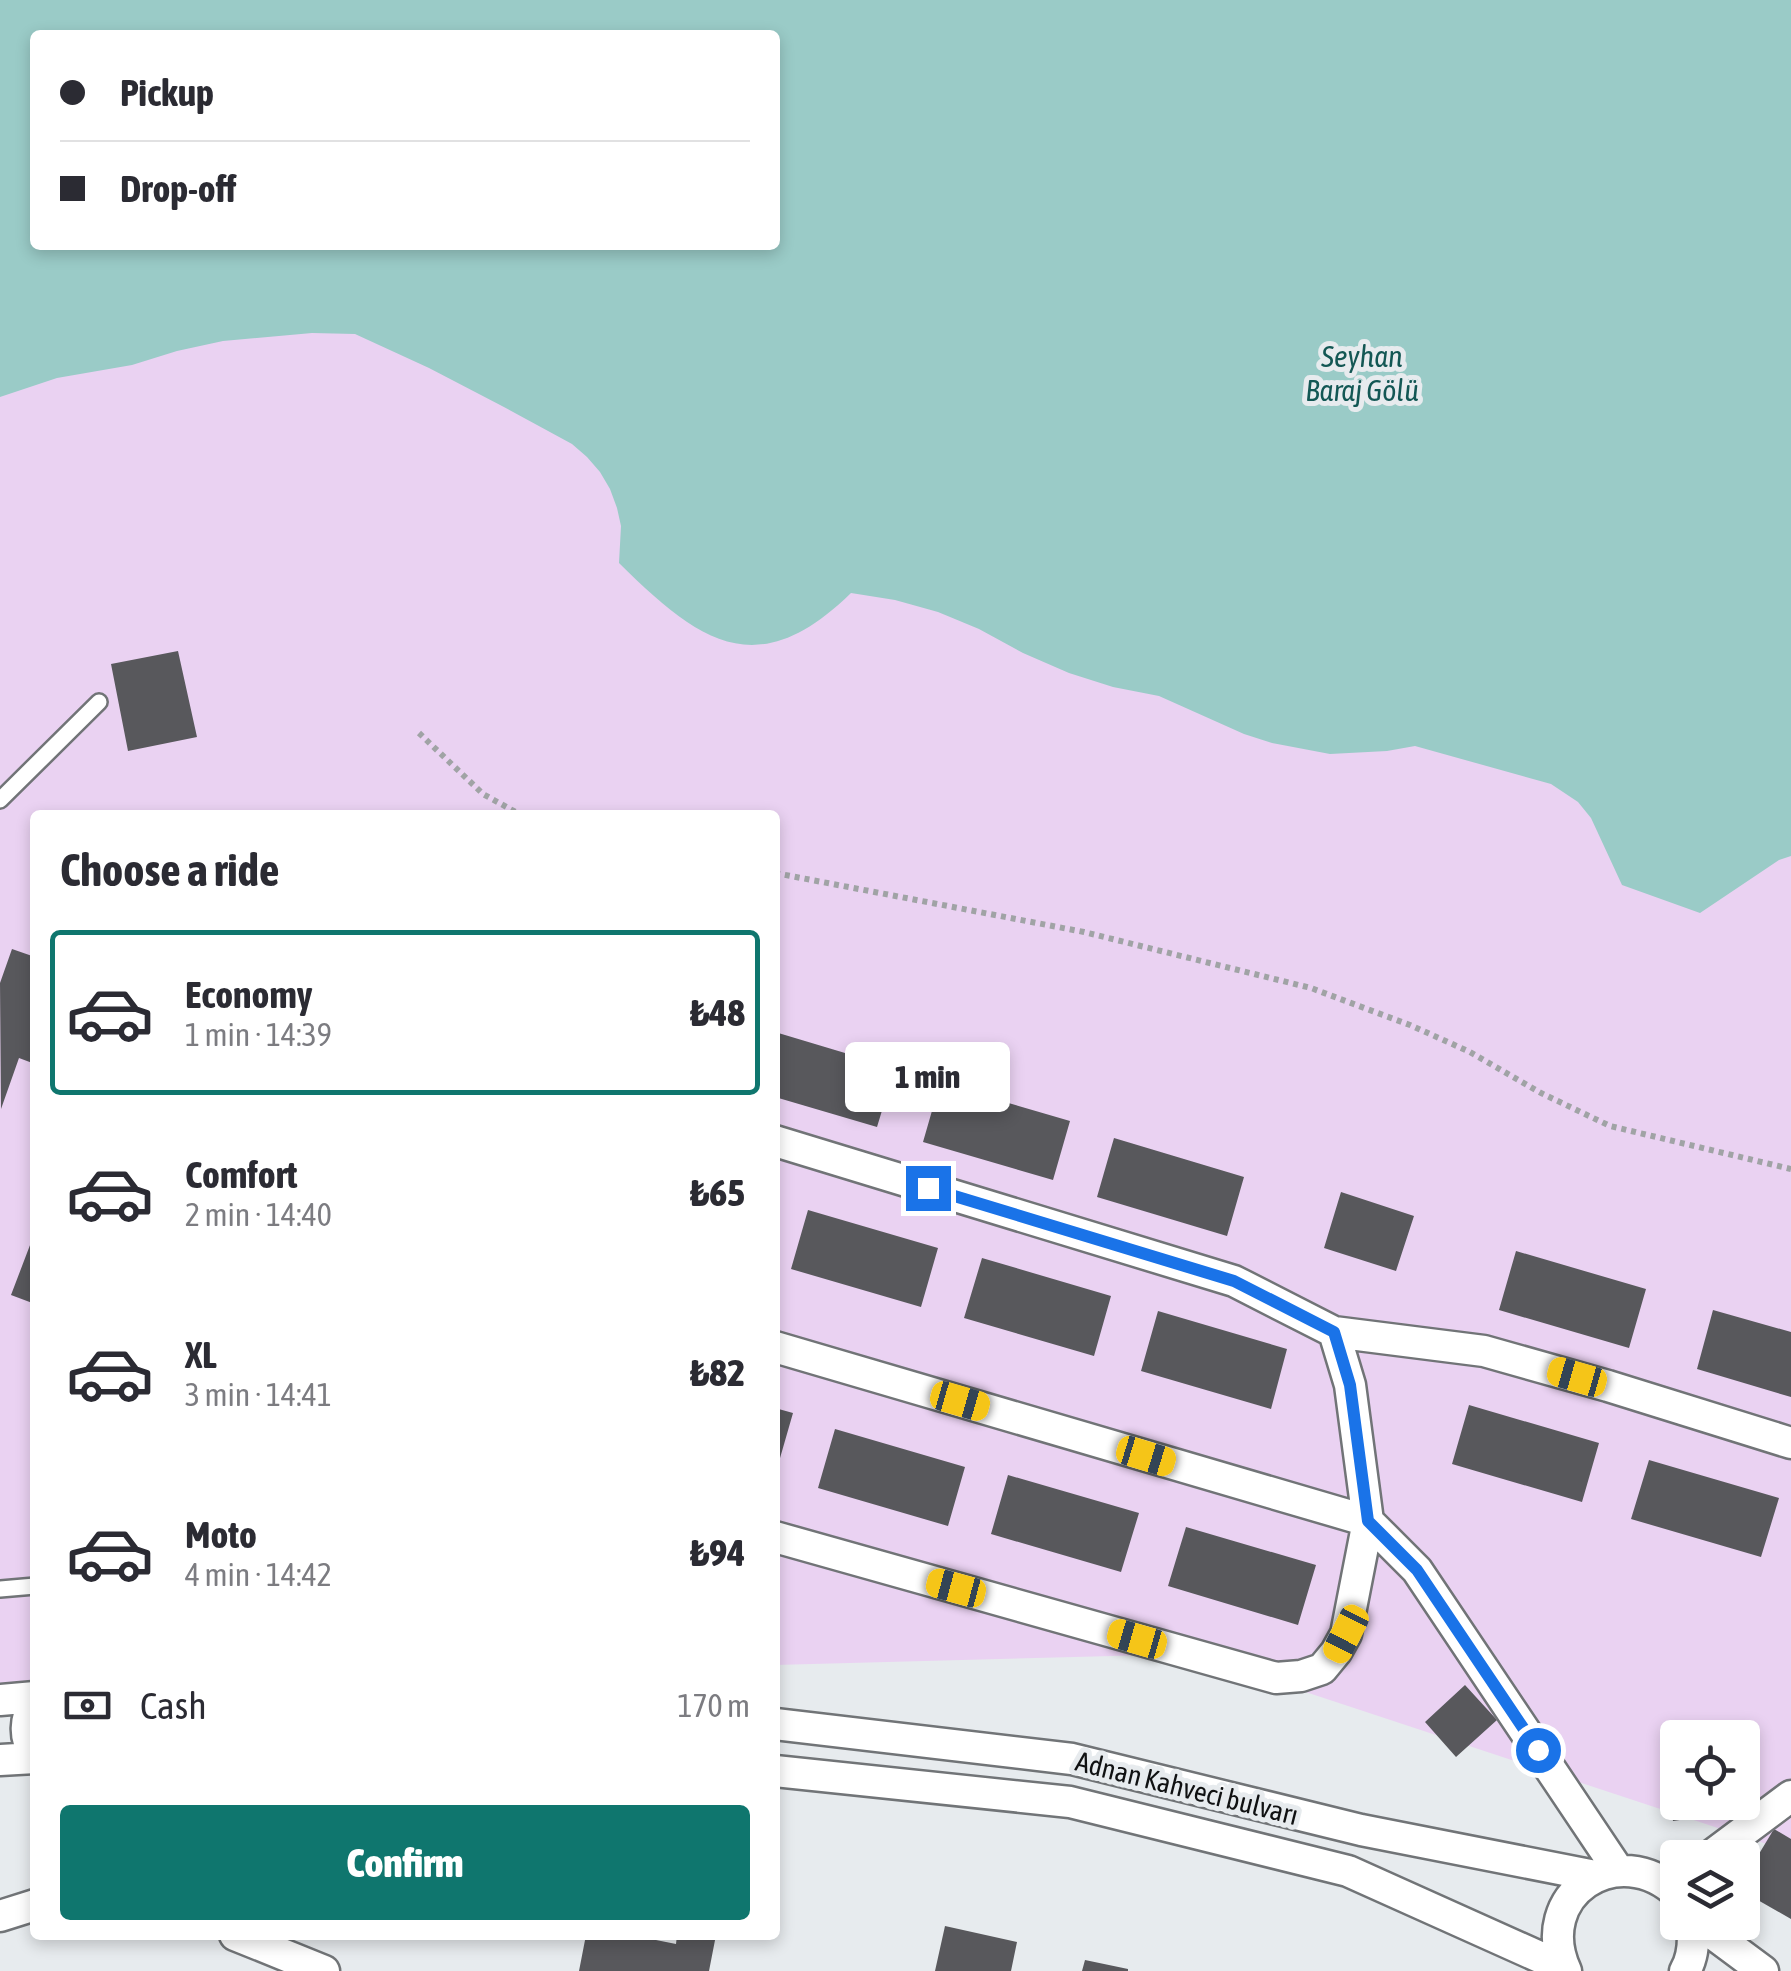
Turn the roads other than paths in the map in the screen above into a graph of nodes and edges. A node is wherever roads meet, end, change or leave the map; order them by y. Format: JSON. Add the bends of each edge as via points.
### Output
{"nodes":[{"id":1,"x":99,"y":702,"type":"dead end"},
{"id":2,"x":0,"y":800,"type":"edge"},
{"id":3,"x":780,"y":1143,"type":"edge"},
{"id":4,"x":1334,"y":1332,"type":"junction"},
{"id":5,"x":780,"y":1347,"type":"edge"},
{"id":6,"x":1791,"y":1443,"type":"edge"},
{"id":7,"x":1368,"y":1521,"type":"junction"},
{"id":8,"x":780,"y":1538,"type":"edge"},
{"id":9,"x":30,"y":1586,"type":"edge"},
{"id":10,"x":0,"y":1588,"type":"edge"},
{"id":11,"x":30,"y":1699,"type":"edge"},
{"id":12,"x":0,"y":1700,"type":"edge"},
{"id":13,"x":30,"y":1712,"type":"edge"},
{"id":14,"x":780,"y":1725,"type":"edge"},
{"id":15,"x":30,"y":1747,"type":"edge"},
{"id":16,"x":30,"y":1757,"type":"edge"},
{"id":17,"x":0,"y":1760,"type":"edge"},
{"id":18,"x":780,"y":1772,"type":"edge"},
{"id":19,"x":1791,"y":1796,"type":"edge"},
{"id":20,"x":1732,"y":1840,"type":"edge"},
{"id":21,"x":1607,"y":1873,"type":"junction"},
{"id":22,"x":1660,"y":1878,"type":"edge"},
{"id":23,"x":30,"y":1907,"type":"edge"},
{"id":24,"x":0,"y":1916,"type":"edge"},
{"id":25,"x":247,"y":1940,"type":"edge"},
{"id":26,"x":1694,"y":1940,"type":"edge"},
{"id":27,"x":1719,"y":1940,"type":"edge"},
{"id":28,"x":1566,"y":1970,"type":"edge"},
{"id":29,"x":324,"y":1971,"type":"edge"},
{"id":30,"x":1684,"y":1971,"type":"edge"},
{"id":31,"x":1763,"y":1971,"type":"edge"}],
"edges":[{"from":1,"to":2,"type":"lane"},
{"from":3,"to":4,"type":"street","via":[[1234,1281]]},
{"from":4,"to":6,"type":"street","via":[[1484,1351]]},
{"from":4,"to":7,"type":"street","via":[[1350,1385]]},
{"from":5,"to":7,"type":"street"},
{"from":7,"to":8,"type":"street","via":[[1346,1634],[1336,1652],[1322,1668],[1276,1678]]},
{"from":7,"to":21,"type":"street","via":[[1417,1570]]},
{"from":9,"to":10,"type":"lane"},
{"from":11,"to":12,"type":"street"},
{"from":13,"to":15,"type":"street"},
{"from":14,"to":21,"type":"street","name":"Adnan Kahveci bulvarı","via":[[1072,1759],[1361,1830]]},
{"from":16,"to":17,"type":"street"},
{"from":18,"to":28,"type":"street","name":"Adnan Kahveci bulvarı","via":[[1070,1802],[1330,1866]]},
{"from":19,"to":20,"type":"street"},
{"from":21,"to":22,"type":"street","name":"Adnan Kahveci bulvarı"},
{"from":21,"to":28,"type":"street","via":[[1578,1888],[1565,1906],[1558,1948]]},
{"from":23,"to":24,"type":"street"},
{"from":25,"to":29,"type":"street"},
{"from":26,"to":30,"type":"street"},
{"from":27,"to":31,"type":"street"}]}
